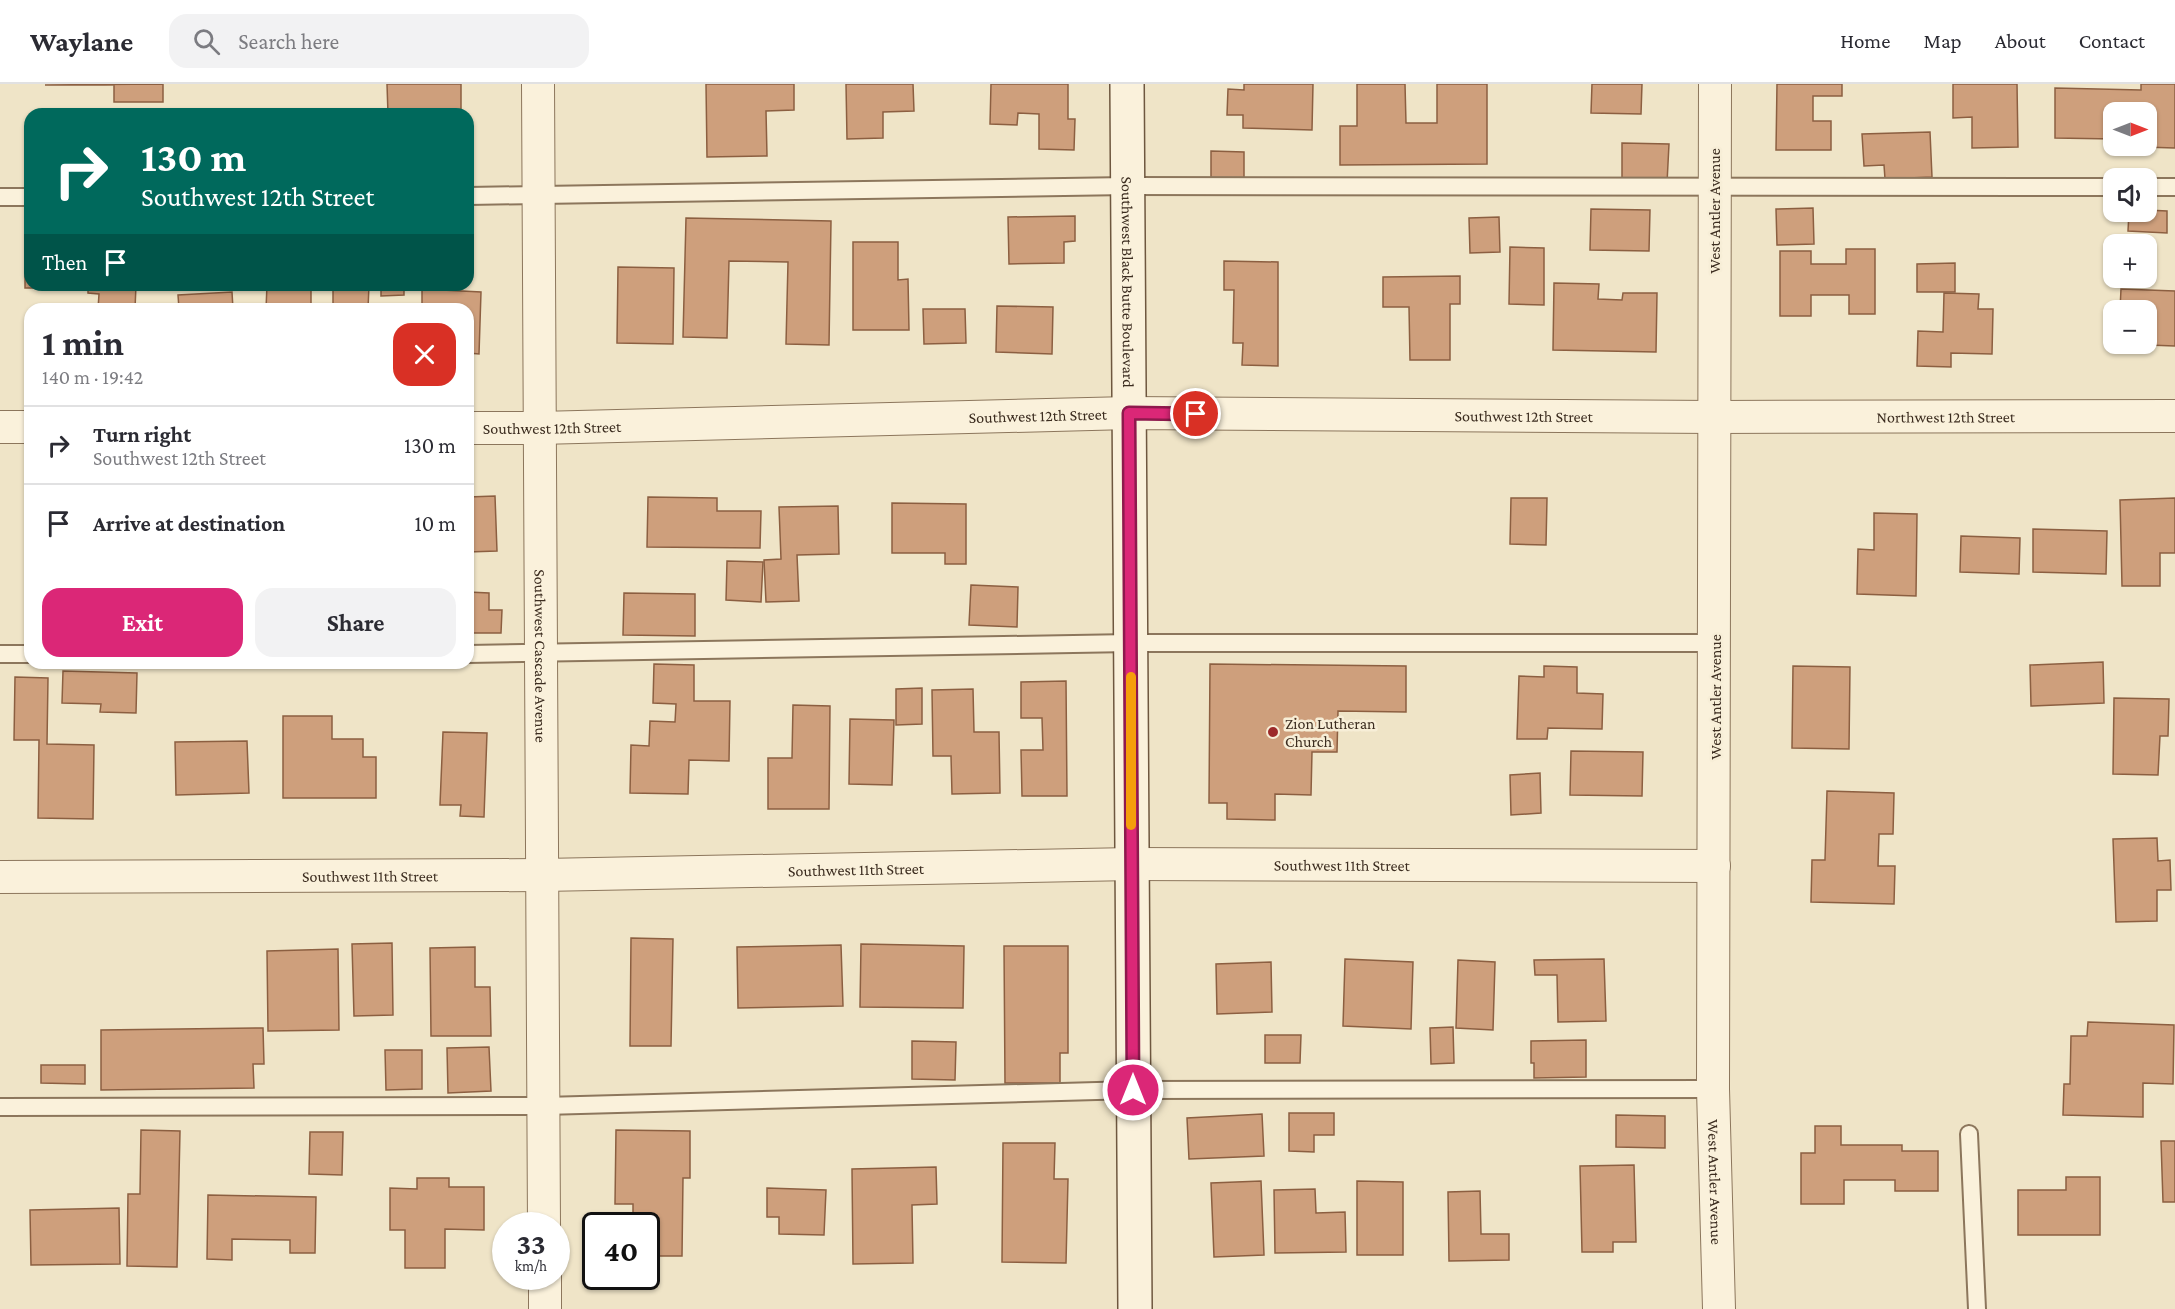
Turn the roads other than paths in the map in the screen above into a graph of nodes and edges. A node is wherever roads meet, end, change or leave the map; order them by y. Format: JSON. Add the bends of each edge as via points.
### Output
{"nodes":[{"id":1,"x":538,"y":84,"type":"edge"},
{"id":2,"x":1127,"y":84,"type":"edge"},
{"id":3,"x":1715,"y":84,"type":"edge"},
{"id":4,"x":1128,"y":186,"type":"junction"},
{"id":5,"x":2103,"y":187,"type":"edge"},
{"id":6,"x":2157,"y":187,"type":"edge"},
{"id":7,"x":2175,"y":187,"type":"edge"},
{"id":8,"x":1714,"y":188,"type":"junction"},
{"id":9,"x":474,"y":196,"type":"edge"},
{"id":10,"x":538,"y":196,"type":"junction"},
{"id":11,"x":0,"y":197,"type":"edge"},
{"id":12,"x":24,"y":197,"type":"edge"},
{"id":13,"x":1129,"y":413,"type":"junction"},
{"id":14,"x":2175,"y":416,"type":"edge"},
{"id":15,"x":1715,"y":417,"type":"junction"},
{"id":16,"x":0,"y":426,"type":"edge"},
{"id":17,"x":24,"y":427,"type":"edge"},
{"id":18,"x":474,"y":428,"type":"edge"},
{"id":19,"x":540,"y":428,"type":"junction"},
{"id":20,"x":1131,"y":643,"type":"junction"},
{"id":21,"x":1715,"y":643,"type":"junction"},
{"id":22,"x":0,"y":654,"type":"edge"},
{"id":23,"x":24,"y":654,"type":"edge"},
{"id":24,"x":474,"y":654,"type":"edge"},
{"id":25,"x":541,"y":654,"type":"junction"},
{"id":26,"x":1132,"y":864,"type":"junction"},
{"id":27,"x":1714,"y":866,"type":"junction"},
{"id":28,"x":542,"y":875,"type":"junction"},
{"id":29,"x":0,"y":877,"type":"edge"},
{"id":30,"x":1713,"y":1089,"type":"junction"},
{"id":31,"x":1133,"y":1090,"type":"junction"},
{"id":32,"x":544,"y":1106,"type":"junction"},
{"id":33,"x":0,"y":1107,"type":"edge"},
{"id":34,"x":1969,"y":1134,"type":"dead end"},
{"id":35,"x":544,"y":1212,"type":"edge"},
{"id":36,"x":544,"y":1290,"type":"edge"},
{"id":37,"x":545,"y":1309,"type":"edge"},
{"id":38,"x":1135,"y":1309,"type":"edge"},
{"id":39,"x":1719,"y":1309,"type":"edge"},
{"id":40,"x":1977,"y":1309,"type":"edge"}],
"edges":[{"from":1,"to":10,"type":"street","name":"Southwest Cascade Avenue"},
{"from":2,"to":4,"type":"street","name":"Southwest Black Butte Boulevard"},
{"from":3,"to":8,"type":"street","name":"West Antler Avenue"},
{"from":4,"to":8,"type":"lane"},
{"from":4,"to":10,"type":"lane"},
{"from":4,"to":13,"type":"street","name":"Southwest Black Butte Boulevard"},
{"from":5,"to":8,"type":"lane"},
{"from":6,"to":7,"type":"lane"},
{"from":8,"to":15,"type":"street","name":"West Antler Avenue"},
{"from":9,"to":10,"type":"lane"},
{"from":10,"to":19,"type":"street","name":"Southwest Cascade Avenue"},
{"from":11,"to":12,"type":"lane"},
{"from":13,"to":15,"type":"street","name":"Southwest 12th Street"},
{"from":13,"to":19,"type":"street","name":"Southwest 12th Street"},
{"from":13,"to":20,"type":"street","name":"Southwest Black Butte Boulevard"},
{"from":14,"to":15,"type":"street","name":"Northwest 12th Street"},
{"from":15,"to":21,"type":"street","name":"West Antler Avenue"},
{"from":16,"to":17,"type":"street"},
{"from":18,"to":19,"type":"street","name":"Southwest 12th Street"},
{"from":19,"to":25,"type":"street","name":"Southwest Cascade Avenue"},
{"from":20,"to":21,"type":"lane"},
{"from":20,"to":25,"type":"lane"},
{"from":20,"to":26,"type":"street","name":"Southwest Black Butte Boulevard"},
{"from":21,"to":27,"type":"street","name":"West Antler Avenue"},
{"from":22,"to":23,"type":"lane"},
{"from":24,"to":25,"type":"lane"},
{"from":25,"to":28,"type":"street","name":"Southwest Cascade Avenue"},
{"from":26,"to":27,"type":"street","name":"Southwest 11th Street"},
{"from":26,"to":28,"type":"street","name":"Southwest 11th Street"},
{"from":26,"to":31,"type":"street","name":"Southwest Black Butte Boulevard"},
{"from":27,"to":30,"type":"street","name":"West Antler Avenue"},
{"from":28,"to":29,"type":"street","name":"Southwest 11th Street"},
{"from":28,"to":32,"type":"street","name":"Southwest Cascade Avenue"},
{"from":30,"to":31,"type":"lane"},
{"from":30,"to":39,"type":"street","name":"West Antler Avenue"},
{"from":31,"to":32,"type":"lane"},
{"from":31,"to":38,"type":"street","name":"Southwest Black Butte Boulevard"},
{"from":32,"to":33,"type":"lane"},
{"from":32,"to":35,"type":"street","name":"Southwest Cascade Avenue"},
{"from":34,"to":40,"type":"lane"},
{"from":36,"to":37,"type":"street"}]}
